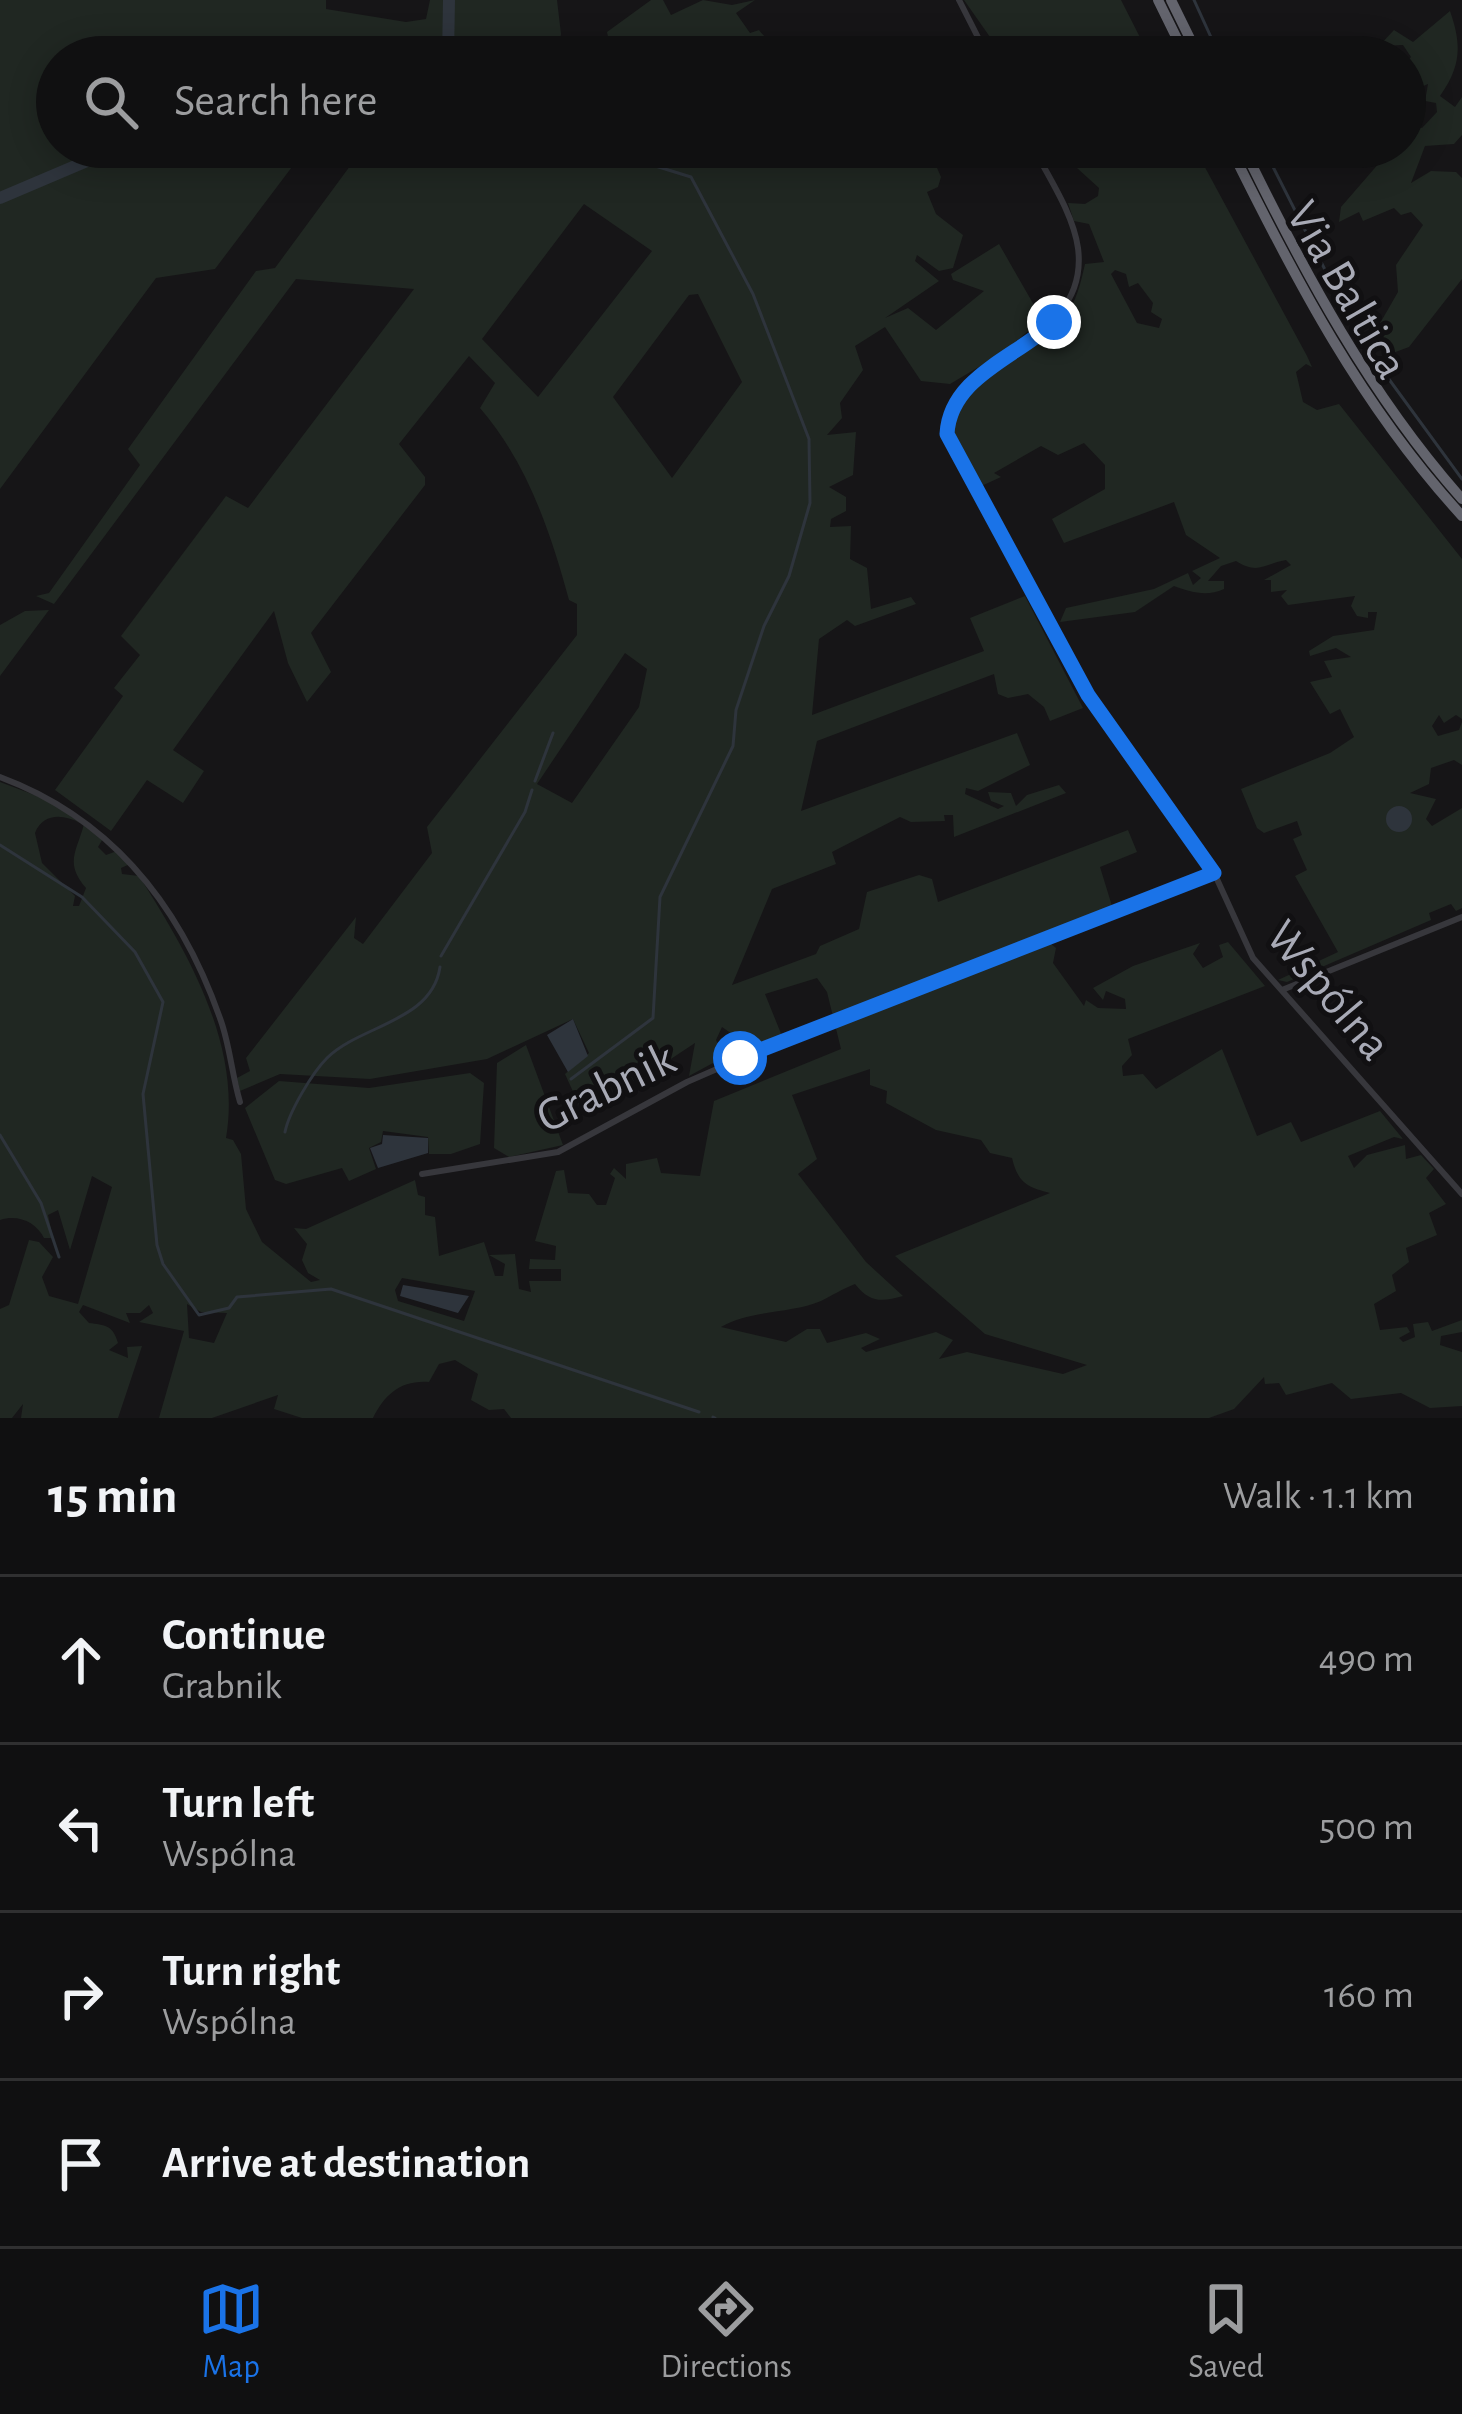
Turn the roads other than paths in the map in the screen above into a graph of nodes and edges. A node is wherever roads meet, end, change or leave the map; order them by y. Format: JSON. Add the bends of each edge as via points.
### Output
{"nodes":[{"id":1,"x":959,"y":0,"type":"edge"},
{"id":2,"x":1158,"y":0,"type":"edge"},
{"id":3,"x":1171,"y":0,"type":"edge"},
{"id":4,"x":977,"y":36,"type":"edge"},
{"id":5,"x":1176,"y":36,"type":"edge"},
{"id":6,"x":1189,"y":36,"type":"edge"},
{"id":7,"x":1044,"y":168,"type":"edge"},
{"id":8,"x":1242,"y":168,"type":"edge"},
{"id":9,"x":1254,"y":168,"type":"edge"},
{"id":10,"x":1462,"y":499,"type":"edge"},
{"id":11,"x":1462,"y":516,"type":"edge"},
{"id":12,"x":0,"y":777,"type":"edge"},
{"id":13,"x":1214,"y":873,"type":"junction"},
{"id":14,"x":1462,"y":917,"type":"edge"},
{"id":15,"x":1281,"y":990,"type":"junction"},
{"id":16,"x":240,"y":1102,"type":"dead end"},
{"id":17,"x":422,"y":1174,"type":"dead end"},
{"id":18,"x":1462,"y":1194,"type":"edge"}],
"edges":[{"from":1,"to":4,"type":"street"},
{"from":2,"to":5,"type":"highway"},
{"from":3,"to":6,"type":"highway"},
{"from":7,"to":13,"type":"street","name":"Wspólna","via":[[1078,249],[1072,289],[1039,337],[965,388],[947,434],[1088,695]]},
{"from":8,"to":11,"type":"highway","name":"Via Baltica","via":[[1340,353]]},
{"from":9,"to":10,"type":"highway","name":"Via Baltica","via":[[1349,347]]},
{"from":12,"to":16,"type":"street","via":[[67,806],[147,880],[197,962]]},
{"from":13,"to":15,"type":"street","name":"Wspólna","via":[[1243,943]]},
{"from":13,"to":17,"type":"street","name":"Grabnik","via":[[772,1045],[558,1152]]},
{"from":14,"to":15,"type":"street"},
{"from":15,"to":18,"type":"street","name":"Wspólna"}]}
